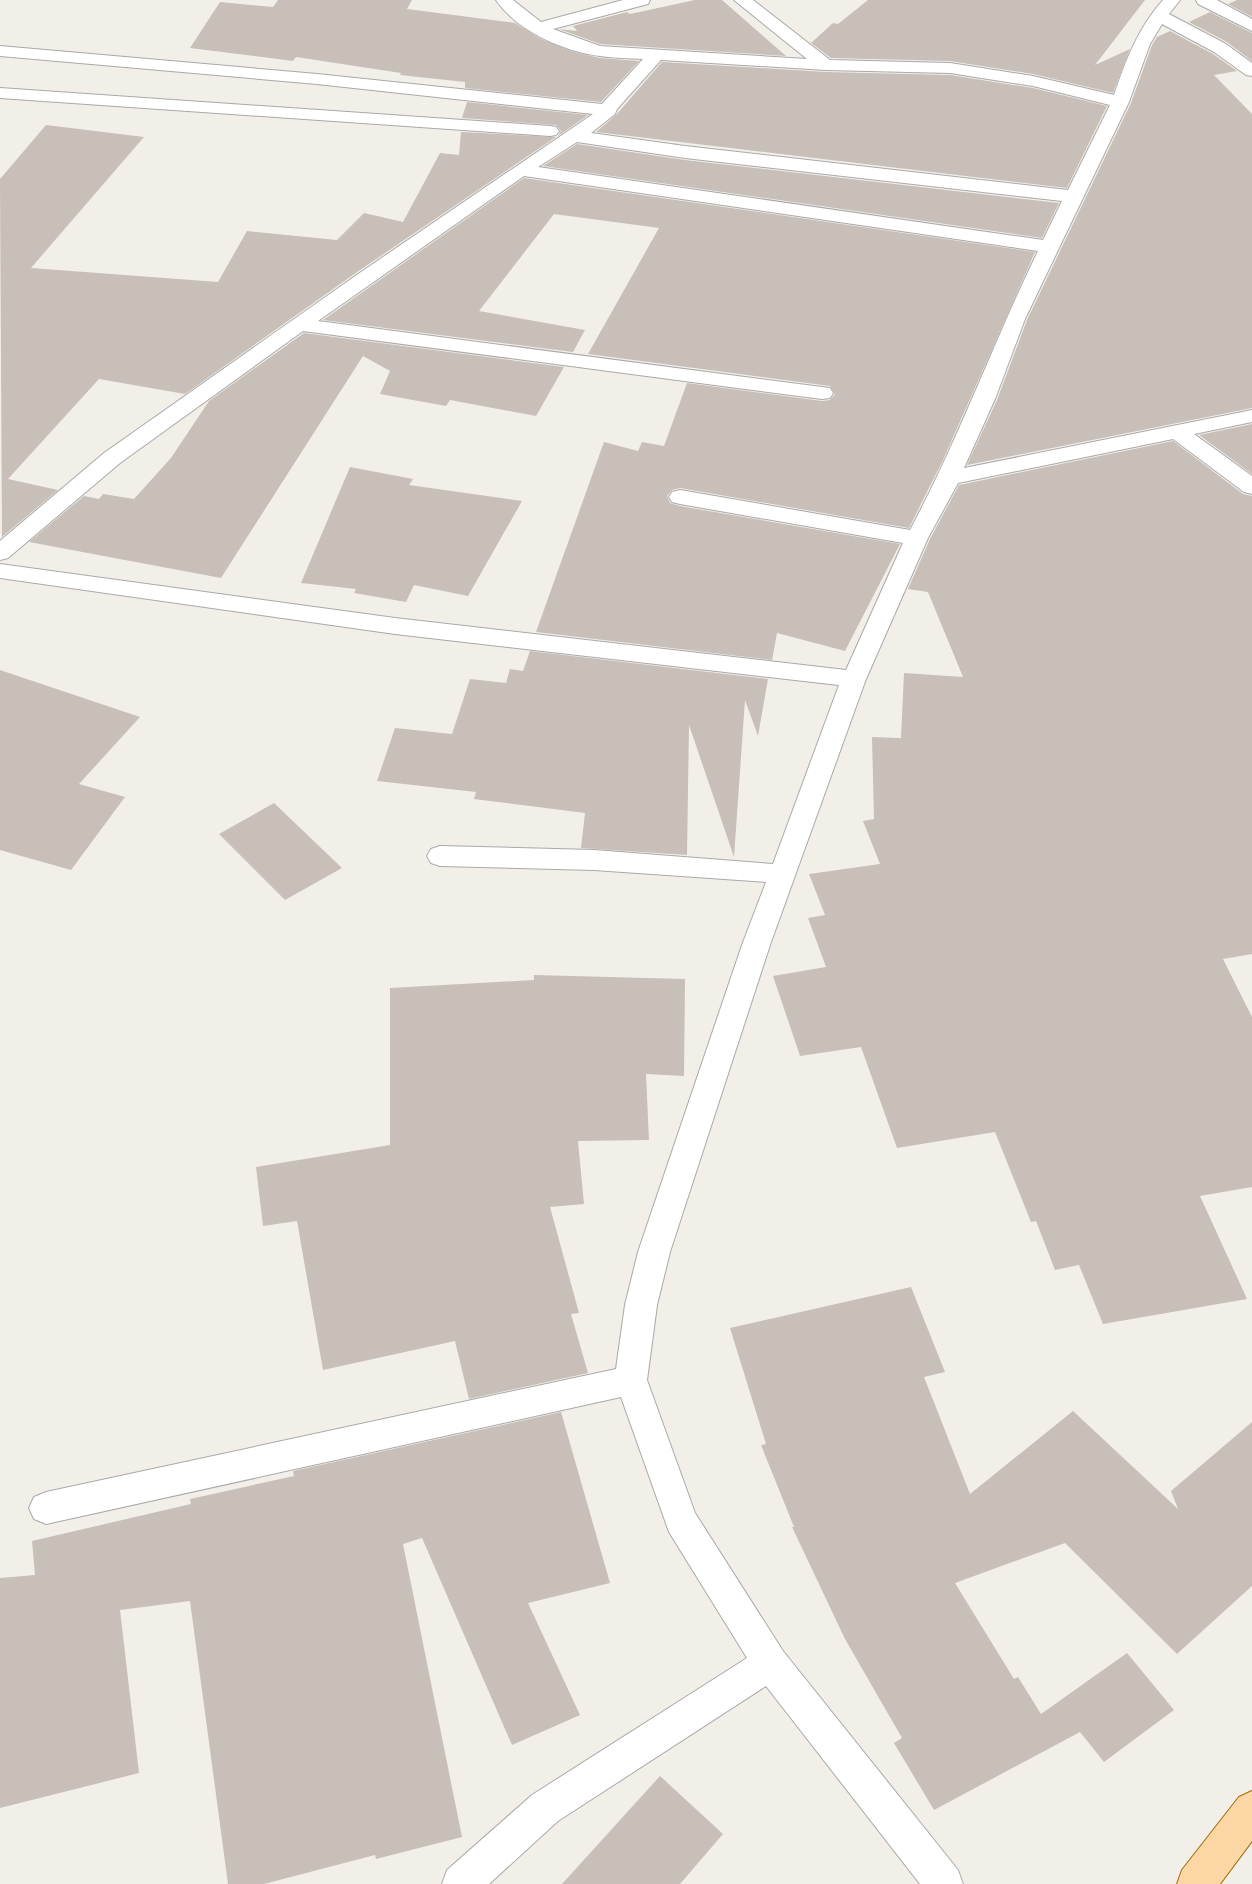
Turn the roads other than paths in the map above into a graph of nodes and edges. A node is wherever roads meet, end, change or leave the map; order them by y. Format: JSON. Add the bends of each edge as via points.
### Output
{"nodes":[{"id":1,"x":504,"y":0,"type":"edge"},
{"id":2,"x":642,"y":0,"type":"edge"},
{"id":3,"x":742,"y":0,"type":"edge"},
{"id":4,"x":1204,"y":0,"type":"edge"},
{"id":5,"x":1166,"y":7,"type":"edge"},
{"id":6,"x":1252,"y":26,"type":"edge"},
{"id":7,"x":537,"y":28,"type":"junction"},
{"id":8,"x":0,"y":51,"type":"edge"},
{"id":9,"x":656,"y":55,"type":"junction"},
{"id":10,"x":826,"y":65,"type":"junction"},
{"id":11,"x":1252,"y":71,"type":"edge"},
{"id":12,"x":0,"y":93,"type":"edge"},
{"id":13,"x":1120,"y":102,"type":"junction"},
{"id":14,"x":609,"y":110,"type":"junction"},
{"id":15,"x":550,"y":130,"type":"dead end"},
{"id":16,"x":575,"y":136,"type":"junction"},
{"id":17,"x":520,"y":170,"type":"junction"},
{"id":18,"x":1075,"y":197,"type":"junction"},
{"id":19,"x":1050,"y":247,"type":"junction"},
{"id":20,"x":302,"y":325,"type":"junction"},
{"id":21,"x":822,"y":393,"type":"dead end"},
{"id":22,"x":1252,"y":416,"type":"edge"},
{"id":23,"x":1176,"y":431,"type":"junction"},
{"id":24,"x":949,"y":478,"type":"junction"},
{"id":25,"x":1252,"y":487,"type":"edge"},
{"id":26,"x":680,"y":497,"type":"dead end"},
{"id":27,"x":917,"y":538,"type":"junction"},
{"id":28,"x":0,"y":553,"type":"edge"},
{"id":29,"x":0,"y":571,"type":"edge"},
{"id":30,"x":854,"y":679,"type":"junction"},
{"id":31,"x":440,"y":856,"type":"dead end"},
{"id":32,"x":782,"y":874,"type":"junction"},
{"id":33,"x":631,"y":1380,"type":"junction"},
{"id":34,"x":46,"y":1508,"type":"dead end"},
{"id":35,"x":770,"y":1663,"type":"junction"},
{"id":36,"x":1252,"y":1810,"type":"edge"},
{"id":37,"x":461,"y":1884,"type":"edge"},
{"id":38,"x":944,"y":1884,"type":"edge"},
{"id":39,"x":1196,"y":1884,"type":"edge"}],
"edges":[{"from":1,"to":7,"type":"street","via":[[518,16]]},
{"from":2,"to":7,"type":"street"},
{"from":3,"to":10,"type":"street"},
{"from":4,"to":6,"type":"street"},
{"from":5,"to":11,"type":"street"},
{"from":5,"to":13,"type":"street","via":[[1141,44]]},
{"from":7,"to":9,"type":"street","via":[[579,46],[600,51]]},
{"from":8,"to":14,"type":"street","via":[[298,77]]},
{"from":9,"to":10,"type":"street"},
{"from":9,"to":14,"type":"street"},
{"from":10,"to":13,"type":"street","via":[[968,70],[1033,81]]},
{"from":12,"to":15,"type":"street"},
{"from":13,"to":18,"type":"street"},
{"from":14,"to":16,"type":"street"},
{"from":16,"to":17,"type":"street"},
{"from":16,"to":18,"type":"street"},
{"from":17,"to":19,"type":"street"},
{"from":17,"to":20,"type":"street"},
{"from":18,"to":19,"type":"street"},
{"from":19,"to":24,"type":"street","via":[[1015,319]]},
{"from":20,"to":21,"type":"street"},
{"from":20,"to":28,"type":"street","via":[[112,458]]},
{"from":22,"to":23,"type":"street"},
{"from":23,"to":24,"type":"street"},
{"from":23,"to":25,"type":"street"},
{"from":24,"to":27,"type":"street"},
{"from":26,"to":27,"type":"street"},
{"from":27,"to":30,"type":"street"},
{"from":29,"to":30,"type":"street","via":[[395,626]]},
{"from":30,"to":32,"type":"street"},
{"from":31,"to":32,"type":"street","via":[[594,860]]},
{"from":32,"to":33,"type":"street","via":[[654,1252],[641,1304]]},
{"from":33,"to":34,"type":"street"},
{"from":33,"to":35,"type":"street","via":[[682,1521]]},
{"from":35,"to":37,"type":"street","via":[[545,1808]]},
{"from":35,"to":38,"type":"street"},
{"from":36,"to":39,"type":"main road"}]}
